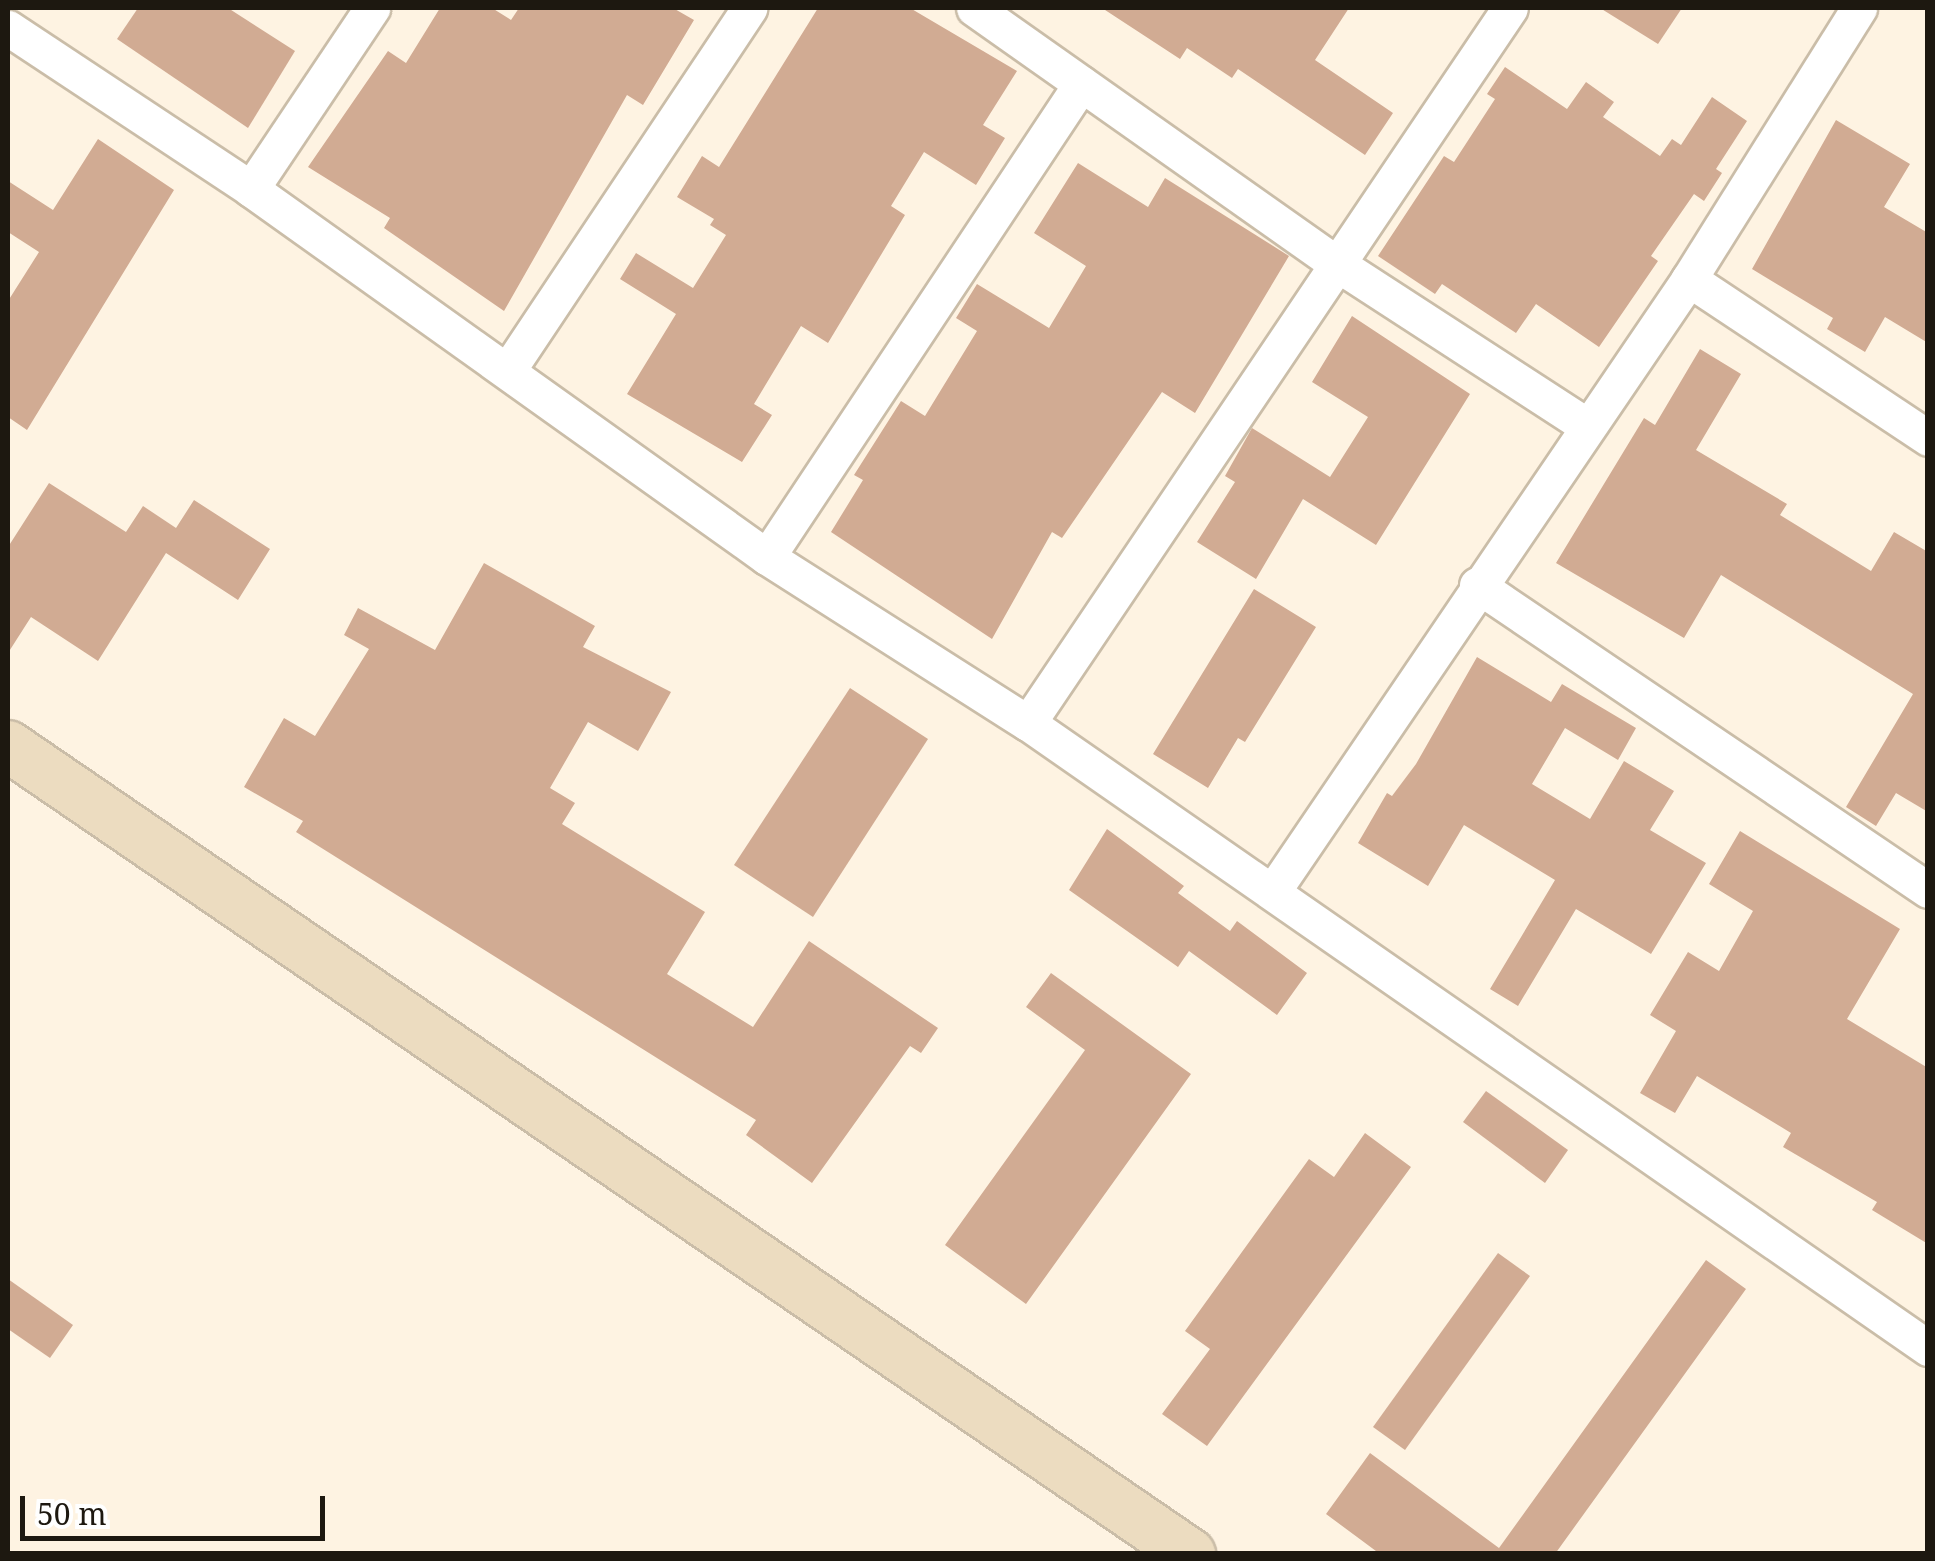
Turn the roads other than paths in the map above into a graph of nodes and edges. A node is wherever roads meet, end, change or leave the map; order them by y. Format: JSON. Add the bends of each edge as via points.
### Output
{"nodes":[{"id":1,"x":372,"y":8,"type":"edge"},
{"id":2,"x":749,"y":8,"type":"edge"},
{"id":3,"x":974,"y":8,"type":"edge"},
{"id":4,"x":1510,"y":8,"type":"edge"},
{"id":5,"x":1860,"y":8,"type":"edge"},
{"id":6,"x":8,"y":28,"type":"edge"},
{"id":7,"x":1081,"y":84,"type":"junction"},
{"id":8,"x":251,"y":189,"type":"junction"},
{"id":9,"x":1336,"y":263,"type":"junction"},
{"id":10,"x":1689,"y":278,"type":"junction"},
{"id":11,"x":508,"y":370,"type":"junction"},
{"id":12,"x":1584,"y":424,"type":"junction"},
{"id":13,"x":1928,"y":438,"type":"edge"},
{"id":14,"x":767,"y":558,"type":"junction"},
{"id":15,"x":1477,"y":585,"type":"junction"},
{"id":16,"x":1028,"y":722,"type":"junction"},
{"id":17,"x":8,"y":746,"type":"edge"},
{"id":18,"x":1928,"y":890,"type":"edge"},
{"id":19,"x":1273,"y":891,"type":"junction"},
{"id":20,"x":1928,"y":1348,"type":"edge"},
{"id":21,"x":1190,"y":1554,"type":"edge"}],
"edges":[{"from":1,"to":8,"type":"street"},
{"from":2,"to":11,"type":"street"},
{"from":3,"to":7,"type":"street"},
{"from":4,"to":9,"type":"street"},
{"from":5,"to":10,"type":"street"},
{"from":6,"to":8,"type":"street"},
{"from":7,"to":9,"type":"street"},
{"from":7,"to":14,"type":"street"},
{"from":8,"to":11,"type":"street"},
{"from":9,"to":12,"type":"street"},
{"from":9,"to":16,"type":"street"},
{"from":10,"to":12,"type":"street"},
{"from":10,"to":13,"type":"street"},
{"from":11,"to":14,"type":"street"},
{"from":12,"to":15,"type":"street"},
{"from":14,"to":16,"type":"street"},
{"from":15,"to":18,"type":"street"},
{"from":15,"to":19,"type":"street"},
{"from":16,"to":19,"type":"street"},
{"from":17,"to":21,"type":"main road"},
{"from":19,"to":20,"type":"street"}]}
